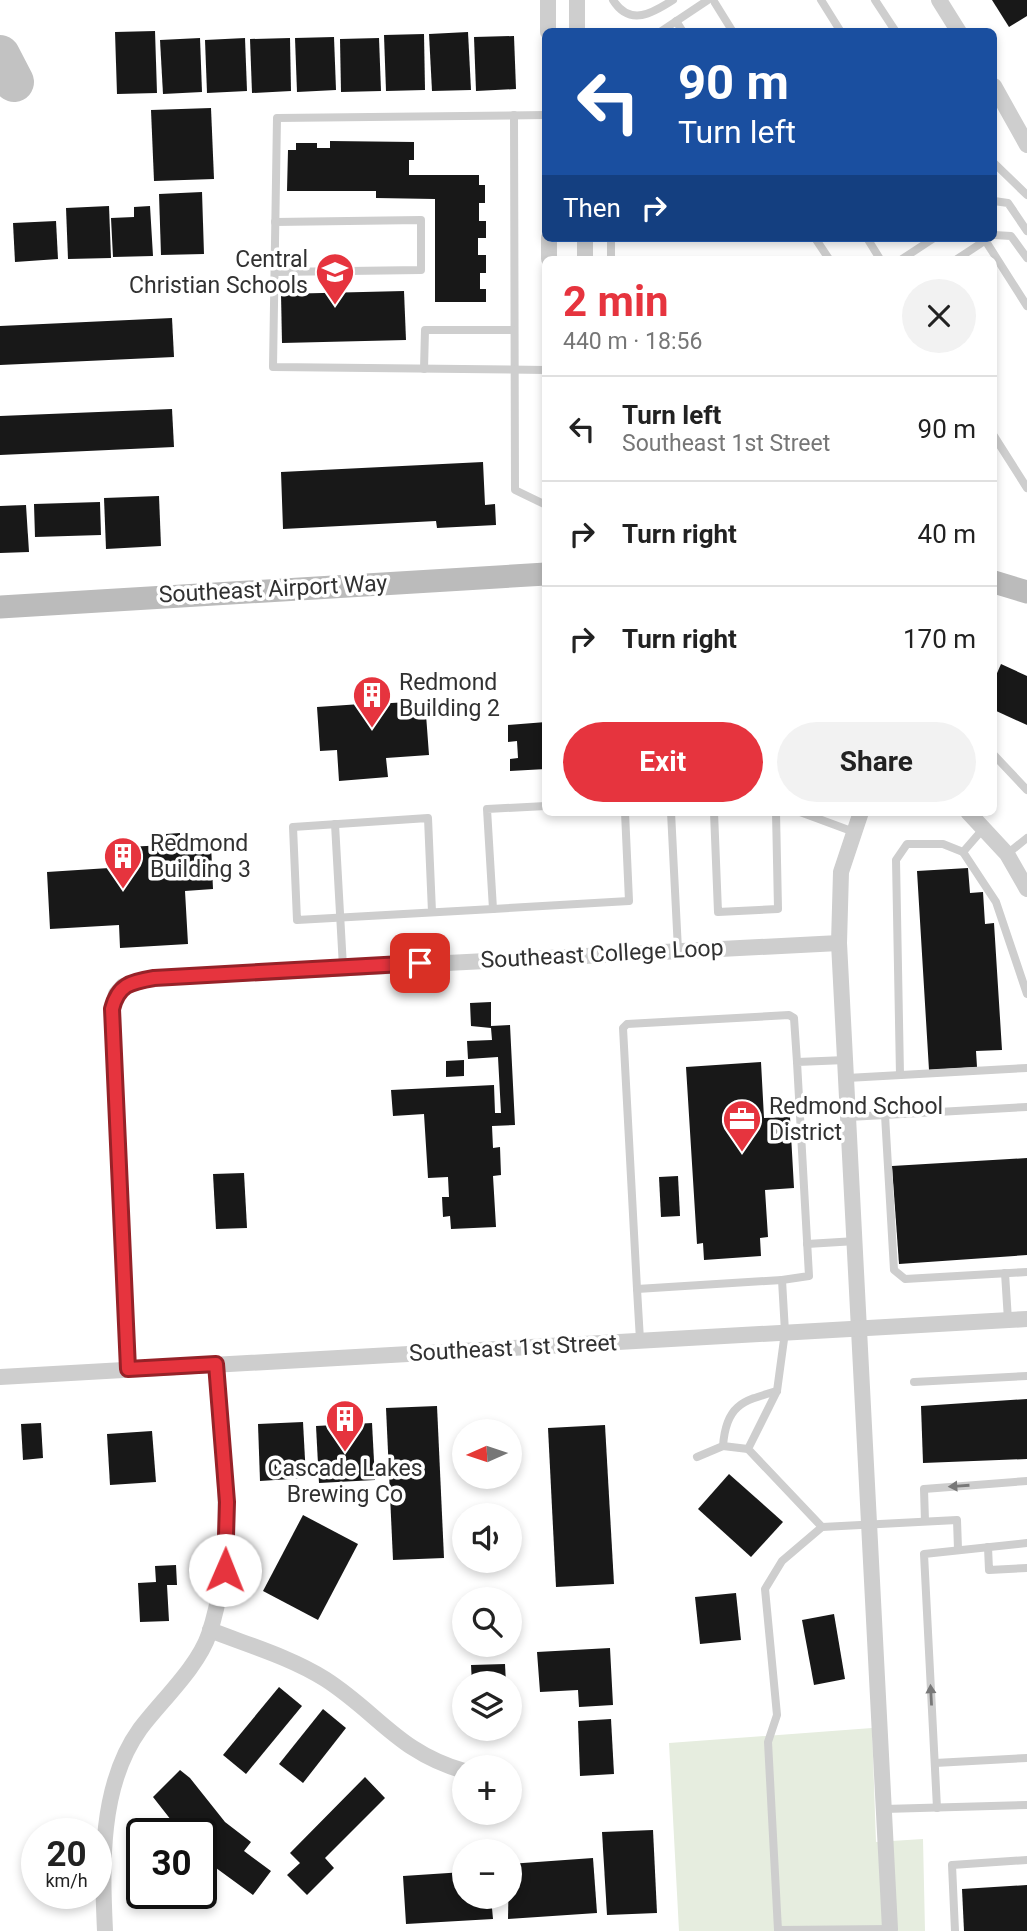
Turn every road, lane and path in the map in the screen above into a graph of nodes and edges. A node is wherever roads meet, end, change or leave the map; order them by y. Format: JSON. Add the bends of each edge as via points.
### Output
{"nodes":[{"id":1,"x":548,"y":0,"type":"edge"},
{"id":2,"x":577,"y":0,"type":"edge"},
{"id":3,"x":613,"y":0,"type":"edge"},
{"id":4,"x":673,"y":0,"type":"edge"},
{"id":5,"x":821,"y":0,"type":"edge"},
{"id":6,"x":876,"y":0,"type":"edge"},
{"id":7,"x":939,"y":0,"type":"edge"},
{"id":8,"x":714,"y":1,"type":"edge"},
{"id":9,"x":660,"y":3,"type":"edge"},
{"id":10,"x":676,"y":21,"type":"junction"},
{"id":11,"x":548,"y":28,"type":"edge"},
{"id":12,"x":577,"y":28,"type":"edge"},
{"id":13,"x":666,"y":28,"type":"edge"},
{"id":14,"x":680,"y":28,"type":"edge"},
{"id":15,"x":731,"y":28,"type":"edge"},
{"id":16,"x":838,"y":28,"type":"edge"},
{"id":17,"x":894,"y":28,"type":"edge"},
{"id":18,"x":956,"y":28,"type":"edge"},
{"id":19,"x":997,"y":91,"type":"edge"},
{"id":20,"x":514,"y":115,"type":"junction"},
{"id":21,"x":542,"y":115,"type":"edge"},
{"id":22,"x":1027,"y":145,"type":"edge"},
{"id":23,"x":997,"y":166,"type":"edge"},
{"id":24,"x":1027,"y":195,"type":"edge"},
{"id":25,"x":997,"y":202,"type":"edge"},
{"id":26,"x":275,"y":222,"type":"junction"},
{"id":27,"x":1027,"y":231,"type":"edge"},
{"id":28,"x":997,"y":235,"type":"edge"},
{"id":29,"x":928,"y":242,"type":"edge"},
{"id":30,"x":982,"y":242,"type":"edge"},
{"id":31,"x":989,"y":242,"type":"edge"},
{"id":32,"x":907,"y":256,"type":"edge"},
{"id":33,"x":962,"y":256,"type":"edge"},
{"id":34,"x":1027,"y":258,"type":"edge"},
{"id":35,"x":275,"y":272,"type":"junction"},
{"id":36,"x":1027,"y":306,"type":"edge"},
{"id":37,"x":514,"y":330,"type":"junction"},
{"id":38,"x":424,"y":369,"type":"junction"},
{"id":39,"x":513,"y":370,"type":"junction"},
{"id":40,"x":542,"y":370,"type":"edge"},
{"id":41,"x":997,"y":441,"type":"edge"},
{"id":42,"x":1027,"y":488,"type":"edge"},
{"id":43,"x":542,"y":503,"type":"edge"},
{"id":44,"x":542,"y":574,"type":"edge"},
{"id":45,"x":997,"y":583,"type":"edge"},
{"id":46,"x":1027,"y":592,"type":"edge"},
{"id":47,"x":0,"y":607,"type":"edge"},
{"id":48,"x":997,"y":758,"type":"edge"},
{"id":49,"x":1027,"y":790,"type":"edge"},
{"id":50,"x":542,"y":806,"type":"edge"},
{"id":51,"x":625,"y":816,"type":"edge"},
{"id":52,"x":671,"y":816,"type":"edge"},
{"id":53,"x":714,"y":816,"type":"edge"},
{"id":54,"x":776,"y":816,"type":"edge"},
{"id":55,"x":811,"y":816,"type":"edge"},
{"id":56,"x":859,"y":816,"type":"edge"},
{"id":57,"x":972,"y":816,"type":"edge"},
{"id":58,"x":335,"y":824,"type":"junction"},
{"id":59,"x":983,"y":829,"type":"junction"},
{"id":60,"x":853,"y":832,"type":"junction"},
{"id":61,"x":1027,"y":838,"type":"edge"},
{"id":62,"x":963,"y":852,"type":"junction"},
{"id":63,"x":1007,"y":854,"type":"junction"},
{"id":64,"x":1027,"y":889,"type":"edge"},
{"id":65,"x":493,"y":909,"type":"junction"},
{"id":66,"x":432,"y":912,"type":"junction"},
{"id":67,"x":340,"y":918,"type":"junction"},
{"id":68,"x":839,"y":943,"type":"junction"},
{"id":69,"x":678,"y":950,"type":"junction"},
{"id":70,"x":343,"y":967,"type":"junction"},
{"id":71,"x":1027,"y":995,"type":"edge"},
{"id":72,"x":846,"y":1060,"type":"junction"},
{"id":73,"x":797,"y":1062,"type":"junction"},
{"id":74,"x":1027,"y":1068,"type":"edge"},
{"id":75,"x":900,"y":1075,"type":"junction"},
{"id":76,"x":846,"y":1078,"type":"junction"},
{"id":77,"x":1027,"y":1107,"type":"edge"},
{"id":78,"x":886,"y":1115,"type":"junction"},
{"id":79,"x":849,"y":1117,"type":"junction"},
{"id":80,"x":856,"y":1241,"type":"junction"},
{"id":81,"x":807,"y":1244,"type":"junction"},
{"id":82,"x":1027,"y":1272,"type":"edge"},
{"id":83,"x":1005,"y":1273,"type":"junction"},
{"id":84,"x":782,"y":1280,"type":"junction"},
{"id":85,"x":637,"y":1289,"type":"junction"},
{"id":86,"x":1027,"y":1319,"type":"edge"},
{"id":87,"x":1008,"y":1320,"type":"junction"},
{"id":88,"x":861,"y":1328,"type":"junction"},
{"id":89,"x":785,"y":1332,"type":"junction"},
{"id":90,"x":640,"y":1340,"type":"junction"},
{"id":91,"x":216,"y":1364,"type":"junction"},
{"id":92,"x":128,"y":1369,"type":"junction"},
{"id":93,"x":0,"y":1377,"type":"edge"},
{"id":94,"x":1027,"y":1377,"type":"edge"},
{"id":95,"x":914,"y":1382,"type":"dead end"},
{"id":96,"x":777,"y":1391,"type":"junction"},
{"id":97,"x":723,"y":1446,"type":"junction"},
{"id":98,"x":748,"y":1448,"type":"junction"},
{"id":99,"x":696,"y":1457,"type":"dead end"},
{"id":100,"x":1027,"y":1481,"type":"edge"},
{"id":101,"x":925,"y":1521,"type":"junction"},
{"id":102,"x":871,"y":1523,"type":"junction"},
{"id":103,"x":822,"y":1527,"type":"junction"},
{"id":104,"x":1027,"y":1543,"type":"edge"},
{"id":105,"x":988,"y":1546,"type":"junction"},
{"id":106,"x":958,"y":1549,"type":"junction"},
{"id":107,"x":1027,"y":1568,"type":"edge"},
{"id":108,"x":210,"y":1630,"type":"junction"},
{"id":109,"x":1027,"y":1758,"type":"edge"},
{"id":110,"x":935,"y":1763,"type":"junction"},
{"id":111,"x":452,"y":1766,"type":"edge"},
{"id":112,"x":1027,"y":1805,"type":"edge"},
{"id":113,"x":937,"y":1808,"type":"junction"},
{"id":114,"x":884,"y":1809,"type":"junction"},
{"id":115,"x":1027,"y":1860,"type":"edge"},
{"id":116,"x":890,"y":1929,"type":"joint"},
{"id":117,"x":105,"y":1931,"type":"edge"},
{"id":118,"x":955,"y":1931,"type":"edge"}],
"edges":[{"from":1,"to":11,"type":"street"},
{"from":2,"to":12,"type":"street"},
{"from":3,"to":9,"type":"lane","via":[[617,7],[640,17]]},
{"from":4,"to":9,"type":"lane"},
{"from":5,"to":16,"type":"lane"},
{"from":6,"to":17,"type":"lane"},
{"from":7,"to":18,"type":"street"},
{"from":8,"to":10,"type":"lane"},
{"from":8,"to":15,"type":"lane"},
{"from":10,"to":13,"type":"lane"},
{"from":10,"to":14,"type":"lane"},
{"from":19,"to":22,"type":"street"},
{"from":20,"to":21,"type":"lane"},
{"from":20,"to":26,"type":"lane","via":[[277,118]]},
{"from":20,"to":37,"type":"lane"},
{"from":23,"to":24,"type":"lane"},
{"from":25,"to":27,"type":"lane","via":[[1008,204]]},
{"from":26,"to":35,"type":"lane"},
{"from":26,"to":35,"type":"lane","via":[[421,220],[421,270]]},
{"from":28,"to":34,"type":"lane","via":[[1011,236]]},
{"from":29,"to":32,"type":"lane"},
{"from":30,"to":33,"type":"lane"},
{"from":31,"to":36,"type":"lane"},
{"from":35,"to":38,"type":"lane","via":[[273,368]]},
{"from":37,"to":38,"type":"lane","via":[[425,330]]},
{"from":37,"to":39,"type":"lane"},
{"from":38,"to":39,"type":"lane"},
{"from":39,"to":40,"type":"lane"},
{"from":39,"to":43,"type":"lane","via":[[515,490]]},
{"from":41,"to":42,"type":"lane"},
{"from":44,"to":47,"type":"main road","name":"Southeast Airport Way"},
{"from":45,"to":46,"type":"main road"},
{"from":48,"to":49,"type":"lane"},
{"from":50,"to":65,"type":"lane","via":[[486,809]]},
{"from":51,"to":65,"type":"lane","via":[[629,901]]},
{"from":52,"to":69,"type":"lane"},
{"from":53,"to":54,"type":"lane","via":[[718,912],[778,909]]},
{"from":55,"to":60,"type":"lane"},
{"from":56,"to":60,"type":"street"},
{"from":57,"to":59,"type":"street"},
{"from":58,"to":66,"type":"lane","via":[[428,818]]},
{"from":58,"to":67,"type":"lane"},
{"from":58,"to":67,"type":"lane","via":[[293,827],[297,920]]},
{"from":59,"to":62,"type":"lane"},
{"from":59,"to":63,"type":"street"},
{"from":60,"to":68,"type":"street","via":[[841,872]]},
{"from":61,"to":63,"type":"lane"},
{"from":62,"to":71,"type":"lane","via":[[996,902]]},
{"from":62,"to":75,"type":"lane","via":[[943,844],[906,844],[895,860]]},
{"from":63,"to":64,"type":"street"},
{"from":65,"to":66,"type":"lane"},
{"from":66,"to":67,"type":"lane"},
{"from":67,"to":70,"type":"lane"},
{"from":68,"to":69,"type":"street","name":"Southeast College Loop"},
{"from":68,"to":72,"type":"street"},
{"from":69,"to":70,"type":"street","name":"Southeast College Loop"},
{"from":70,"to":92,"type":"street","name":"Southeast College Loop","via":[[154,978],[123,986],[116,994],[112,1009]]},
{"from":72,"to":73,"type":"lane"},
{"from":72,"to":76,"type":"street"},
{"from":73,"to":81,"type":"lane"},
{"from":73,"to":85,"type":"lane","via":[[794,1018],[789,1015],[627,1024],[623,1028]]},
{"from":74,"to":75,"type":"lane"},
{"from":75,"to":76,"type":"lane"},
{"from":76,"to":79,"type":"street"},
{"from":77,"to":78,"type":"lane"},
{"from":78,"to":79,"type":"lane"},
{"from":78,"to":83,"type":"lane","via":[[894,1270],[905,1279]]},
{"from":79,"to":80,"type":"street"},
{"from":80,"to":81,"type":"lane"},
{"from":80,"to":88,"type":"street"},
{"from":81,"to":84,"type":"lane","via":[[809,1276]]},
{"from":82,"to":83,"type":"lane"},
{"from":83,"to":87,"type":"lane"},
{"from":84,"to":85,"type":"lane"},
{"from":84,"to":89,"type":"lane"},
{"from":85,"to":90,"type":"lane"},
{"from":86,"to":87,"type":"street","name":"Southeast 1st Street"},
{"from":87,"to":88,"type":"street","name":"Southeast 1st Street"},
{"from":88,"to":89,"type":"street","name":"Southeast 1st Street"},
{"from":88,"to":102,"type":"street"},
{"from":89,"to":90,"type":"street","name":"Southeast 1st Street"},
{"from":89,"to":96,"type":"lane"},
{"from":90,"to":91,"type":"street","name":"Southeast 1st Street"},
{"from":91,"to":92,"type":"street","name":"Southeast 1st Street"},
{"from":91,"to":108,"type":"street","via":[[227,1502],[225,1570]]},
{"from":92,"to":93,"type":"street","name":"Southeast 1st Street"},
{"from":94,"to":95,"type":"lane"},
{"from":96,"to":97,"type":"lane","via":[[740,1402],[724,1425]]},
{"from":96,"to":98,"type":"lane"},
{"from":97,"to":98,"type":"lane"},
{"from":97,"to":99,"type":"lane"},
{"from":98,"to":103,"type":"lane"},
{"from":100,"to":101,"type":"lane","one_way":true,"via":[[924,1489]]},
{"from":101,"to":102,"type":"lane"},
{"from":101,"to":106,"type":"lane","via":[[957,1520]]},
{"from":102,"to":103,"type":"lane"},
{"from":102,"to":114,"type":"street"},
{"from":103,"to":116,"type":"lane","via":[[782,1561],[765,1589],[777,1715],[768,1742],[778,1930]]},
{"from":104,"to":105,"type":"lane"},
{"from":105,"to":106,"type":"lane"},
{"from":105,"to":107,"type":"lane","via":[[989,1570]]},
{"from":110,"to":106,"type":"lane","one_way":true,"via":[[924,1553]]},
{"from":108,"to":111,"type":"street","via":[[324,1679],[411,1750]]},
{"from":108,"to":117,"type":"street","via":[[180,1679],[138,1732],[119,1773],[102,1868]]},
{"from":109,"to":110,"type":"lane"},
{"from":110,"to":113,"type":"lane"},
{"from":112,"to":113,"type":"lane"},
{"from":113,"to":114,"type":"lane"},
{"from":114,"to":116,"type":"street"},
{"from":115,"to":118,"type":"lane","via":[[952,1866]]}]}
